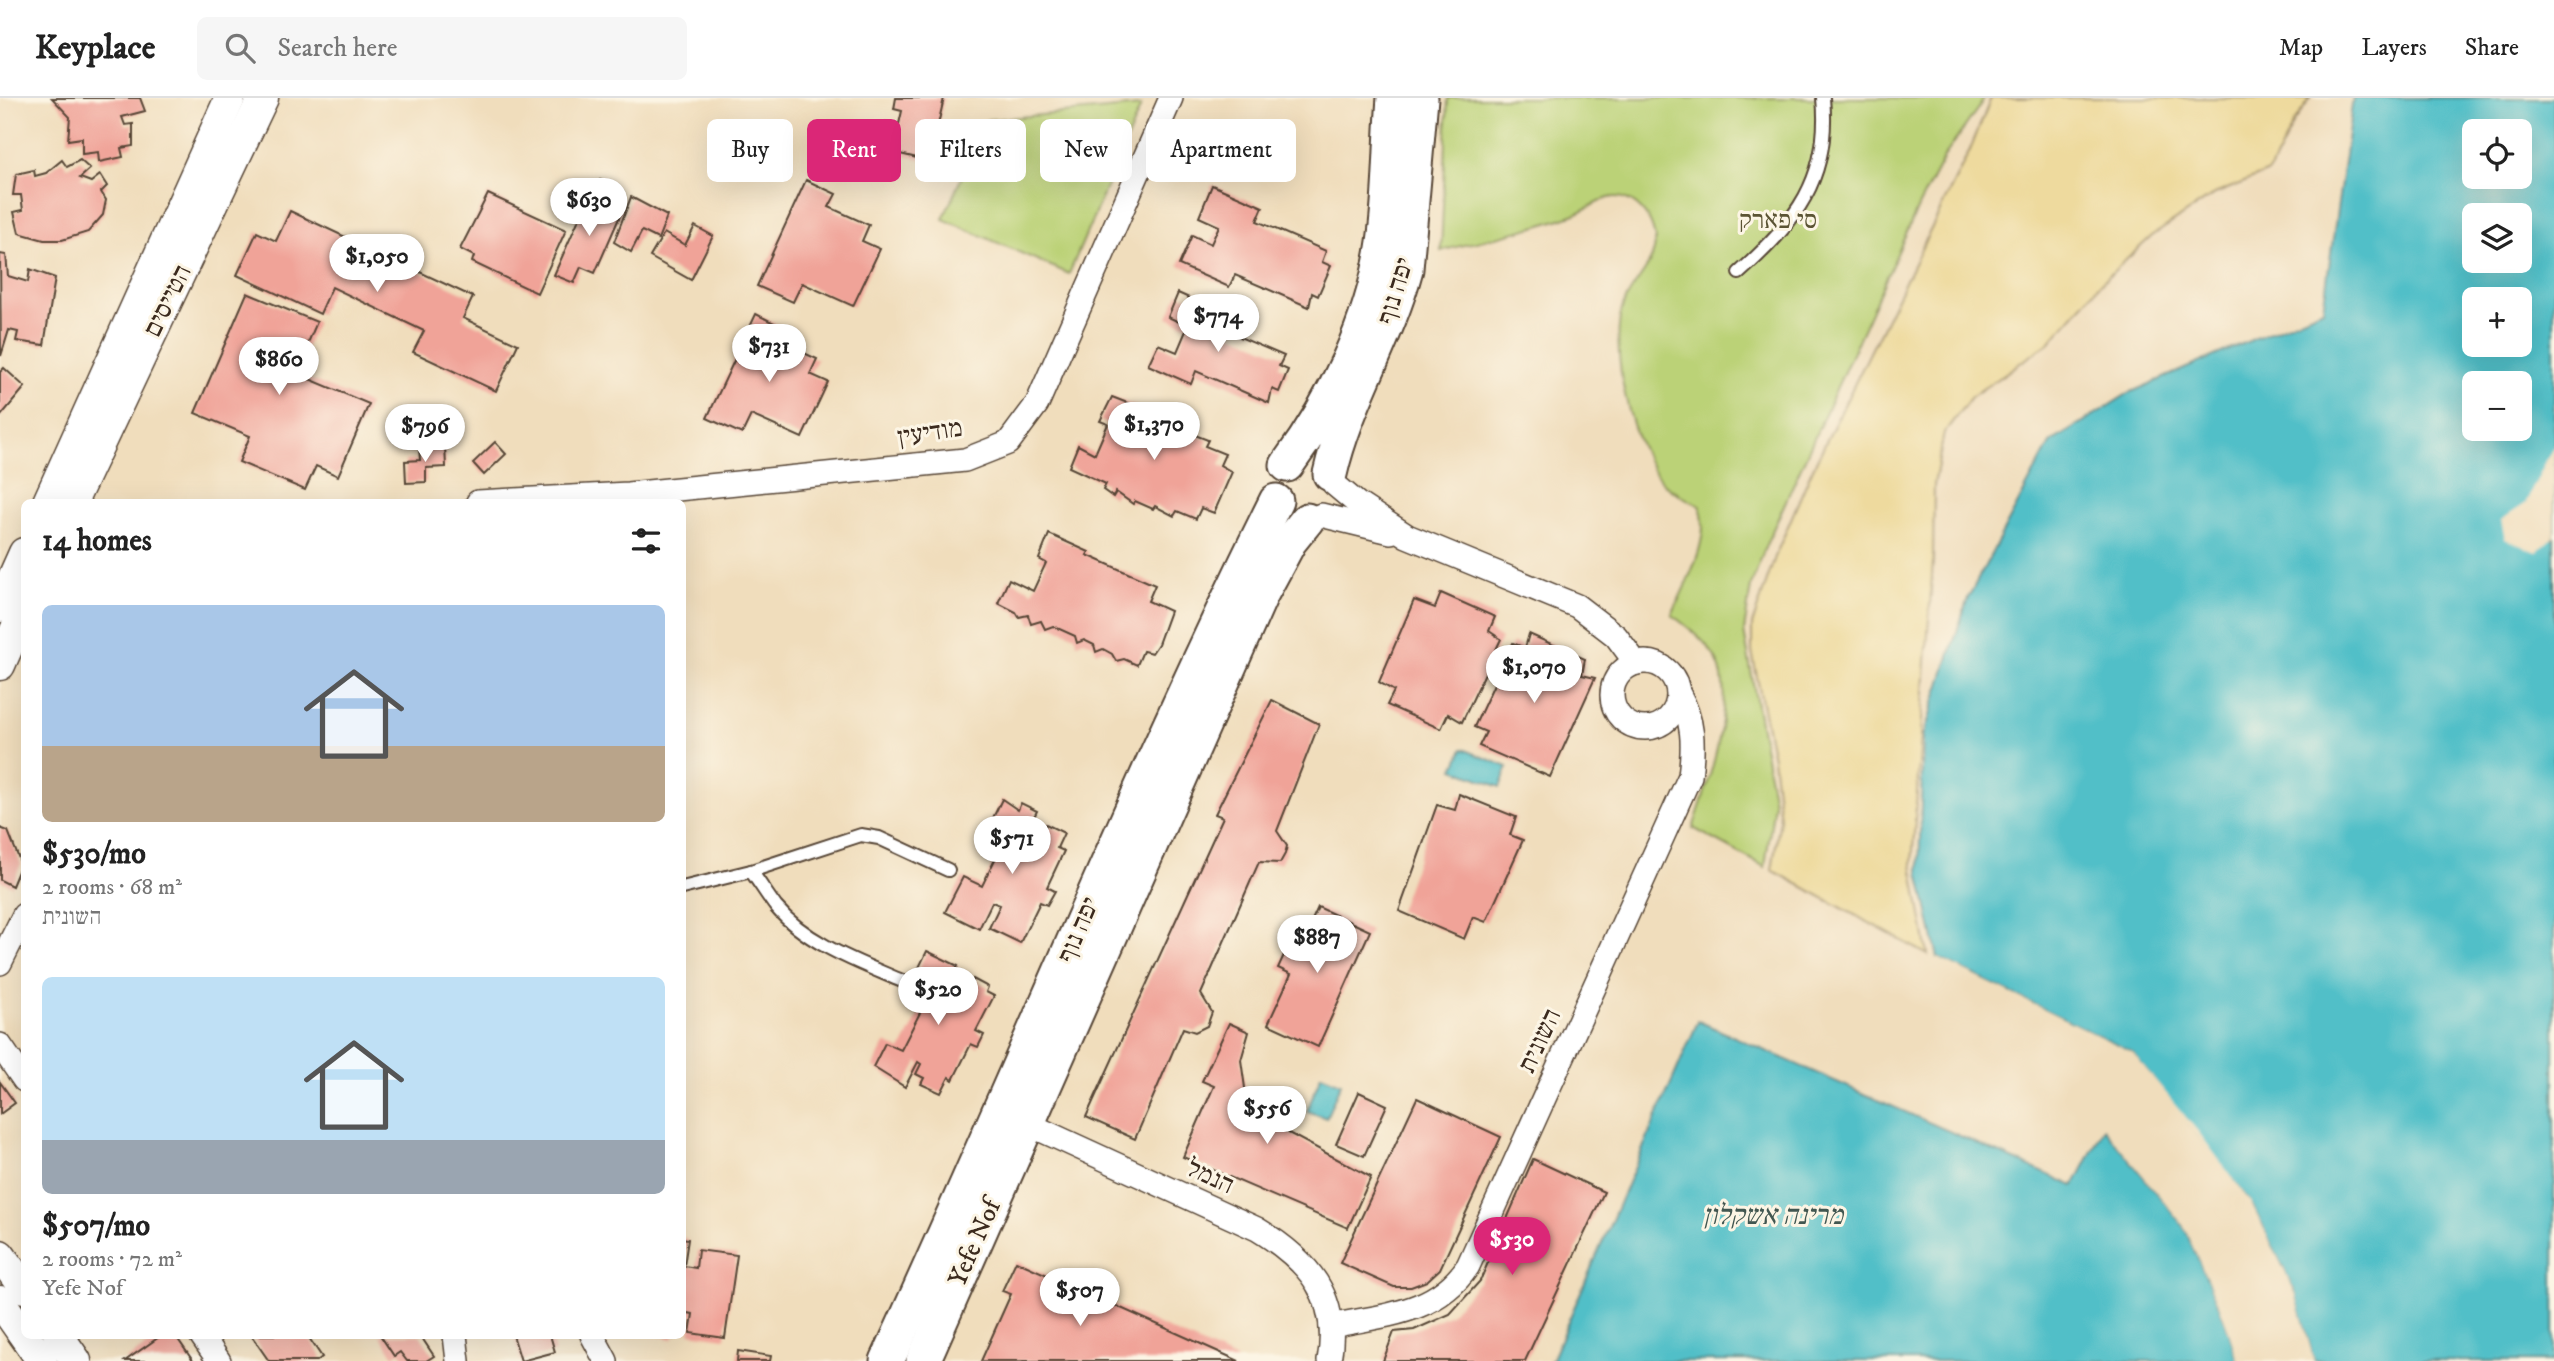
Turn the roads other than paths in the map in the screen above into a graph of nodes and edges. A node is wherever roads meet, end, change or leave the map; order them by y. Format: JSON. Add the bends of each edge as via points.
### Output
{"nodes":[{"id":1,"x":230,"y":98,"type":"edge"},
{"id":2,"x":263,"y":98,"type":"edge"},
{"id":3,"x":1171,"y":98,"type":"edge"},
{"id":4,"x":1394,"y":98,"type":"edge"},
{"id":5,"x":1422,"y":98,"type":"edge"},
{"id":6,"x":1823,"y":98,"type":"edge"},
{"id":7,"x":1739,"y":273,"type":"dead end"},
{"id":8,"x":1287,"y":465,"type":"junction"},
{"id":9,"x":1332,"y":479,"type":"junction"},
{"id":10,"x":629,"y":498,"type":"edge"},
{"id":11,"x":66,"y":499,"type":"edge"},
{"id":12,"x":591,"y":499,"type":"edge"},
{"id":13,"x":1276,"y":501,"type":"junction"},
{"id":14,"x":1314,"y":518,"type":"junction"},
{"id":15,"x":1408,"y":536,"type":"junction"},
{"id":16,"x":21,"y":560,"type":"edge"},
{"id":17,"x":0,"y":607,"type":"edge"},
{"id":18,"x":21,"y":617,"type":"edge"},
{"id":19,"x":1636,"y":663,"type":"junction"},
{"id":20,"x":0,"y":665,"type":"edge"},
{"id":21,"x":1678,"y":692,"type":"junction"},
{"id":22,"x":948,"y":870,"type":"dead end"},
{"id":23,"x":751,"y":871,"type":"junction"},
{"id":24,"x":686,"y":887,"type":"edge"},
{"id":25,"x":21,"y":921,"type":"edge"},
{"id":26,"x":0,"y":963,"type":"edge"},
{"id":27,"x":902,"y":981,"type":"dead end"},
{"id":28,"x":0,"y":1045,"type":"edge"},
{"id":29,"x":21,"y":1076,"type":"edge"},
{"id":30,"x":1028,"y":1124,"type":"junction"},
{"id":31,"x":991,"y":1136,"type":"junction"},
{"id":32,"x":0,"y":1255,"type":"edge"},
{"id":33,"x":21,"y":1284,"type":"edge"},
{"id":34,"x":0,"y":1301,"type":"edge"},
{"id":35,"x":1331,"y":1326,"type":"junction"},
{"id":36,"x":21,"y":1331,"type":"edge"},
{"id":37,"x":27,"y":1339,"type":"edge"},
{"id":38,"x":61,"y":1339,"type":"edge"},
{"id":39,"x":204,"y":1339,"type":"edge"},
{"id":40,"x":455,"y":1339,"type":"edge"},
{"id":41,"x":594,"y":1339,"type":"edge"},
{"id":42,"x":42,"y":1361,"type":"edge"},
{"id":43,"x":76,"y":1361,"type":"edge"},
{"id":44,"x":219,"y":1361,"type":"edge"},
{"id":45,"x":458,"y":1361,"type":"edge"},
{"id":46,"x":606,"y":1361,"type":"edge"},
{"id":47,"x":887,"y":1361,"type":"edge"},
{"id":48,"x":923,"y":1361,"type":"edge"},
{"id":49,"x":1329,"y":1361,"type":"edge"}],
"edges":[{"from":1,"to":11,"type":"street","name":"הטייסים"},
{"from":2,"to":11,"type":"street","name":"הטייסים"},
{"from":3,"to":10,"type":"street","name":"מודיעין","via":[[1037,404],[1008,443],[965,460]]},
{"from":4,"to":8,"type":"main road","name":"יפה נוף","via":[[1378,275],[1365,317],[1328,400]]},
{"from":5,"to":9,"type":"main road","name":"יפה נוף","via":[[1406,269],[1362,382]]},
{"from":6,"to":7,"type":"lane","via":[[1820,158],[1801,206],[1777,239]]},
{"from":8,"to":9,"type":"main road","via":[[1315,462]]},
{"from":8,"to":13,"type":"main road","via":[[1275,482]]},
{"from":9,"to":14,"type":"main road","via":[[1332,504]]},
{"from":9,"to":15,"type":"street","via":[[1358,504]]},
{"from":10,"to":12,"type":"street","name":"מודיעין"},
{"from":13,"to":14,"type":"main road","via":[[1288,516]]},
{"from":13,"to":31,"type":"main road","name":"יפה נוף","via":[[1159,745]]},
{"from":14,"to":15,"type":"street"},
{"from":14,"to":30,"type":"main road","name":"יפה נוף","via":[[1290,541],[1261,595]]},
{"from":15,"to":19,"type":"street","via":[[1577,606],[1616,636]]},
{"from":16,"to":17,"type":"street"},
{"from":18,"to":20,"type":"street"},
{"from":19,"to":21,"type":"street","name":"השונית","via":[[1664,668]]},
{"from":19,"to":21,"type":"street","via":[[1625,667],[1612,686],[1613,708],[1629,725],[1640,729],[1661,725],[1674,712]]},
{"from":21,"to":35,"type":"street","name":"השונית","via":[[1690,714],[1694,746],[1690,776],[1468,1266],[1456,1284],[1433,1301]]},
{"from":22,"to":23,"type":"lane","via":[[879,838],[861,835]]},
{"from":23,"to":24,"type":"lane"},
{"from":23,"to":27,"type":"lane","via":[[777,908],[803,930],[834,951]]},
{"from":25,"to":26,"type":"street"},
{"from":28,"to":29,"type":"street"},
{"from":30,"to":31,"type":"street"},
{"from":30,"to":35,"type":"street","name":"הנמל","via":[[1285,1245],[1315,1278]]},
{"from":30,"to":48,"type":"main road","name":"Yefe Nof"},
{"from":31,"to":47,"type":"main road","name":"יפה נוף"},
{"from":32,"to":33,"type":"street"},
{"from":34,"to":36,"type":"street"},
{"from":35,"to":49,"type":"street","name":"הנמל"},
{"from":37,"to":42,"type":"street"},
{"from":38,"to":43,"type":"street"},
{"from":39,"to":44,"type":"street"},
{"from":40,"to":45,"type":"street"},
{"from":41,"to":46,"type":"street"}]}
